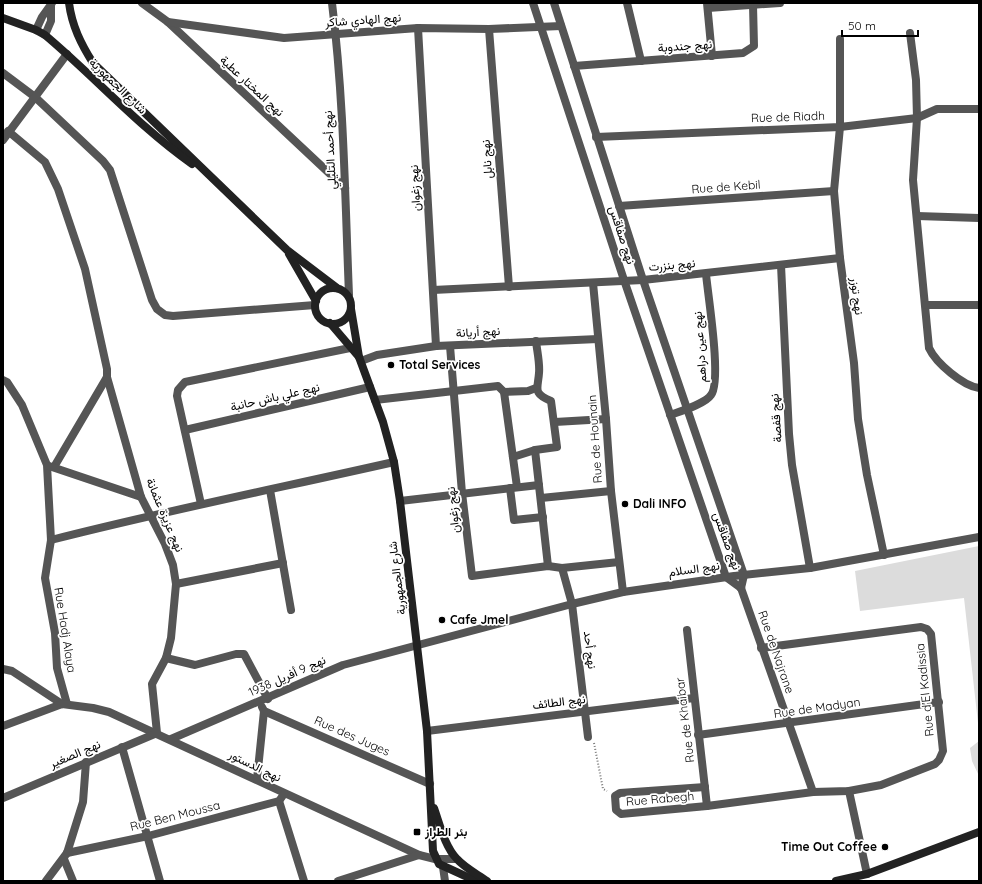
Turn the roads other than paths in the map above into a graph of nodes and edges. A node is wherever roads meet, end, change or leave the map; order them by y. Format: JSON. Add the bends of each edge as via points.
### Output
{"nodes":[{"id":1,"x":69,"y":3,"type":"edge"},
{"id":2,"x":142,"y":3,"type":"edge"},
{"id":3,"x":332,"y":3,"type":"edge"},
{"id":4,"x":533,"y":3,"type":"edge"},
{"id":5,"x":554,"y":3,"type":"edge"},
{"id":6,"x":627,"y":3,"type":"edge"},
{"id":7,"x":780,"y":3,"type":"edge"},
{"id":8,"x":51,"y":4,"type":"edge"},
{"id":9,"x":707,"y":5,"type":"edge"},
{"id":10,"x":753,"y":6,"type":"junction"},
{"id":11,"x":3,"y":18,"type":"edge"},
{"id":12,"x":168,"y":22,"type":"junction"},
{"id":13,"x":561,"y":26,"type":"junction"},
{"id":14,"x":541,"y":27,"type":"junction"},
{"id":15,"x":418,"y":28,"type":"junction"},
{"id":16,"x":489,"y":29,"type":"junction"},
{"id":17,"x":36,"y":30,"type":"junction"},
{"id":18,"x":910,"y":32,"type":"dead end"},
{"id":19,"x":335,"y":33,"type":"junction"},
{"id":20,"x":45,"y":35,"type":"junction"},
{"id":21,"x":840,"y":39,"type":"dead end"},
{"id":22,"x":67,"y":54,"type":"junction"},
{"id":23,"x":712,"y":56,"type":"junction"},
{"id":24,"x":641,"y":61,"type":"junction"},
{"id":25,"x":574,"y":66,"type":"junction"},
{"id":26,"x":3,"y":73,"type":"edge"},
{"id":27,"x":34,"y":97,"type":"junction"},
{"id":28,"x":979,"y":109,"type":"edge"},
{"id":29,"x":917,"y":118,"type":"junction"},
{"id":30,"x":840,"y":127,"type":"junction"},
{"id":31,"x":8,"y":131,"type":"junction"},
{"id":32,"x":596,"y":137,"type":"junction"},
{"id":33,"x":3,"y":140,"type":"edge"},
{"id":34,"x":214,"y":179,"type":"junction"},
{"id":35,"x":345,"y":188,"type":"junction"},
{"id":36,"x":834,"y":191,"type":"junction"},
{"id":37,"x":619,"y":206,"type":"junction"},
{"id":38,"x":917,"y":216,"type":"junction"},
{"id":39,"x":979,"y":218,"type":"edge"},
{"id":40,"x":287,"y":250,"type":"junction"},
{"id":41,"x":840,"y":258,"type":"junction"},
{"id":42,"x":781,"y":265,"type":"junction"},
{"id":43,"x":706,"y":274,"type":"junction"},
{"id":44,"x":624,"y":280,"type":"junction"},
{"id":45,"x":643,"y":280,"type":"junction"},
{"id":46,"x":593,"y":283,"type":"junction"},
{"id":47,"x":509,"y":287,"type":"junction"},
{"id":48,"x":337,"y":288,"type":"junction"},
{"id":49,"x":433,"y":290,"type":"junction"},
{"id":50,"x":349,"y":296,"type":"junction"},
{"id":51,"x":316,"y":303,"type":"junction"},
{"id":52,"x":926,"y":305,"type":"junction"},
{"id":53,"x":979,"y":305,"type":"edge"},
{"id":54,"x":351,"y":309,"type":"junction"},
{"id":55,"x":330,"y":323,"type":"junction"},
{"id":56,"x":598,"y":339,"type":"junction"},
{"id":57,"x":536,"y":341,"type":"junction"},
{"id":58,"x":436,"y":346,"type":"junction"},
{"id":59,"x":450,"y":346,"type":"junction"},
{"id":60,"x":350,"y":348,"type":"junction"},
{"id":61,"x":360,"y":359,"type":"junction"},
{"id":62,"x":107,"y":377,"type":"junction"},
{"id":63,"x":3,"y":380,"type":"edge"},
{"id":64,"x":370,"y":387,"type":"junction"},
{"id":65,"x":536,"y":388,"type":"junction"},
{"id":66,"x":979,"y":388,"type":"edge"},
{"id":67,"x":454,"y":391,"type":"junction"},
{"id":68,"x":504,"y":392,"type":"junction"},
{"id":69,"x":375,"y":400,"type":"junction"},
{"id":70,"x":687,"y":408,"type":"junction"},
{"id":71,"x":670,"y":415,"type":"junction"},
{"id":72,"x":606,"y":419,"type":"junction"},
{"id":73,"x":555,"y":422,"type":"junction"},
{"id":74,"x":185,"y":430,"type":"junction"},
{"id":75,"x":535,"y":450,"type":"junction"},
{"id":76,"x":513,"y":457,"type":"junction"},
{"id":77,"x":394,"y":462,"type":"junction"},
{"id":78,"x":50,"y":466,"type":"junction"},
{"id":79,"x":539,"y":485,"type":"junction"},
{"id":80,"x":513,"y":488,"type":"junction"},
{"id":81,"x":270,"y":490,"type":"junction"},
{"id":82,"x":611,"y":490,"type":"junction"},
{"id":83,"x":462,"y":493,"type":"junction"},
{"id":84,"x":141,"y":497,"type":"junction"},
{"id":85,"x":541,"y":498,"type":"junction"},
{"id":86,"x":400,"y":501,"type":"junction"},
{"id":87,"x":201,"y":504,"type":"junction"},
{"id":88,"x":150,"y":514,"type":"junction"},
{"id":89,"x":543,"y":517,"type":"junction"},
{"id":90,"x":979,"y":537,"type":"edge"},
{"id":91,"x":51,"y":540,"type":"junction"},
{"id":92,"x":884,"y":555,"type":"junction"},
{"id":93,"x":619,"y":562,"type":"junction"},
{"id":94,"x":283,"y":563,"type":"junction"},
{"id":95,"x":548,"y":566,"type":"junction"},
{"id":96,"x":562,"y":568,"type":"junction"},
{"id":97,"x":810,"y":568,"type":"junction"},
{"id":98,"x":744,"y":575,"type":"junction"},
{"id":99,"x":726,"y":577,"type":"junction"},
{"id":100,"x":176,"y":584,"type":"junction"},
{"id":101,"x":741,"y":588,"type":"junction"},
{"id":102,"x":623,"y":592,"type":"junction"},
{"id":103,"x":572,"y":604,"type":"junction"},
{"id":104,"x":291,"y":610,"type":"dead end"},
{"id":105,"x":687,"y":630,"type":"dead end"},
{"id":106,"x":417,"y":647,"type":"junction"},
{"id":107,"x":761,"y":648,"type":"junction"},
{"id":108,"x":166,"y":658,"type":"junction"},
{"id":109,"x":3,"y":669,"type":"edge"},
{"id":110,"x":694,"y":698,"type":"junction"},
{"id":111,"x":268,"y":699,"type":"junction"},
{"id":112,"x":260,"y":702,"type":"junction"},
{"id":113,"x":939,"y":702,"type":"junction"},
{"id":114,"x":64,"y":704,"type":"junction"},
{"id":115,"x":264,"y":710,"type":"junction"},
{"id":116,"x":585,"y":711,"type":"junction"},
{"id":117,"x":788,"y":724,"type":"junction"},
{"id":118,"x":3,"y":726,"type":"edge"},
{"id":119,"x":427,"y":731,"type":"junction"},
{"id":120,"x":157,"y":733,"type":"junction"},
{"id":121,"x":698,"y":735,"type":"junction"},
{"id":122,"x":588,"y":737,"type":"road end"},
{"id":123,"x":171,"y":739,"type":"junction"},
{"id":124,"x":122,"y":747,"type":"junction"},
{"id":125,"x":86,"y":762,"type":"junction"},
{"id":126,"x":257,"y":779,"type":"junction"},
{"id":127,"x":430,"y":784,"type":"junction"},
{"id":128,"x":705,"y":787,"type":"junction"},
{"id":129,"x":849,"y":791,"type":"junction"},
{"id":130,"x":813,"y":792,"type":"junction"},
{"id":131,"x":281,"y":797,"type":"junction"},
{"id":132,"x":3,"y":798,"type":"edge"},
{"id":133,"x":432,"y":801,"type":"junction"},
{"id":134,"x":707,"y":806,"type":"junction"},
{"id":135,"x":979,"y":832,"type":"edge"},
{"id":136,"x":148,"y":836,"type":"junction"},
{"id":137,"x":419,"y":855,"type":"junction"},
{"id":138,"x":65,"y":856,"type":"junction"},
{"id":139,"x":435,"y":859,"type":"junction"},
{"id":140,"x":456,"y":859,"type":"junction"},
{"id":141,"x":443,"y":867,"type":"junction"},
{"id":142,"x":867,"y":874,"type":"junction"},
{"id":143,"x":46,"y":881,"type":"edge"},
{"id":144,"x":74,"y":881,"type":"edge"},
{"id":145,"x":160,"y":881,"type":"edge"},
{"id":146,"x":304,"y":881,"type":"edge"},
{"id":147,"x":338,"y":881,"type":"edge"},
{"id":148,"x":445,"y":881,"type":"edge"},
{"id":149,"x":476,"y":881,"type":"edge"},
{"id":150,"x":487,"y":881,"type":"edge"},
{"id":151,"x":836,"y":881,"type":"edge"}],
"edges":[{"from":1,"to":34,"type":"main road","via":[[74,26],[93,63]]},
{"from":2,"to":12,"type":"street","name":"نهج المختار عطية"},
{"from":3,"to":19,"type":"street","name":"نهج أحمد التليلي"},
{"from":4,"to":14,"type":"street","name":"نهج صفاقس"},
{"from":5,"to":13,"type":"street","name":"نهج صفاقس"},
{"from":6,"to":24,"type":"street"},
{"from":7,"to":10,"type":"street"},
{"from":8,"to":17,"type":"street"},
{"from":8,"to":20,"type":"street","via":[[51,21]]},
{"from":9,"to":10,"type":"street"},
{"from":9,"to":23,"type":"street"},
{"from":10,"to":23,"type":"street","name":"نهج جندوبة","via":[[755,42],[752,48],[743,53]]},
{"from":11,"to":17,"type":"main road","name":"شارع الجمهورية"},
{"from":12,"to":19,"type":"street","name":"نهج الهادي شاكر","via":[[273,38]]},
{"from":12,"to":35,"type":"street","name":"نهج المختار عطية"},
{"from":13,"to":14,"type":"street","name":"نهج الهادي شاكر"},
{"from":13,"to":25,"type":"street","name":"نهج صفاقس"},
{"from":14,"to":16,"type":"street","name":"نهج الهادي شاكر"},
{"from":14,"to":44,"type":"street","name":"نهج صفاقس"},
{"from":15,"to":16,"type":"street","name":"نهج الهادي شاكر"},
{"from":15,"to":19,"type":"street","name":"نهج الهادي شاكر"},
{"from":15,"to":49,"type":"street","name":"نهج زغوان"},
{"from":16,"to":47,"type":"street","name":"نهج نابل"},
{"from":17,"to":20,"type":"main road","name":"شارع الجمهورية"},
{"from":18,"to":29,"type":"street","via":[[916,80]]},
{"from":19,"to":35,"type":"street","name":"نهج أحمد التليلي"},
{"from":20,"to":22,"type":"main road","name":"شارع الجمهورية"},
{"from":21,"to":30,"type":"street","name":"نهج توزر"},
{"from":22,"to":27,"type":"street"},
{"from":22,"to":34,"type":"main road","name":"شارع الجمهورية","via":[[162,143]]},
{"from":23,"to":24,"type":"street","name":"نهج جندوبة"},
{"from":24,"to":25,"type":"street","name":"نهج جندوبة"},
{"from":25,"to":32,"type":"street","name":"نهج صفاقس"},
{"from":26,"to":27,"type":"street"},
{"from":27,"to":31,"type":"street"},
{"from":27,"to":51,"type":"street","via":[[110,170],[145,281],[157,309],[165,315]]},
{"from":28,"to":29,"type":"street","name":"Rue de Riadh","via":[[937,110]]},
{"from":29,"to":30,"type":"street","name":"Rue de Riadh"},
{"from":29,"to":38,"type":"street","via":[[913,180]]},
{"from":30,"to":32,"type":"street","name":"Rue de Riadh"},
{"from":30,"to":36,"type":"street","name":"نهج توزر"},
{"from":31,"to":33,"type":"street"},
{"from":31,"to":62,"type":"street","name":"نهج عزيزة عثمانة","via":[[45,162],[58,189],[85,269]]},
{"from":32,"to":37,"type":"street","name":"نهج صفاقس"},
{"from":34,"to":40,"type":"main road"},
{"from":35,"to":50,"type":"street","name":"نهج أحمد التليلي"},
{"from":36,"to":37,"type":"street","name":"Rue de Kebil"},
{"from":36,"to":41,"type":"street","name":"نهج توزر"},
{"from":37,"to":45,"type":"street","name":"نهج صفاقس"},
{"from":38,"to":39,"type":"street"},
{"from":38,"to":52,"type":"street"},
{"from":40,"to":48,"type":"main road"},
{"from":40,"to":51,"type":"main road"},
{"from":41,"to":42,"type":"street","name":"نهج بنزرت"},
{"from":41,"to":92,"type":"street","name":"نهج توزر","via":[[854,363],[858,419]]},
{"from":42,"to":43,"type":"street","name":"نهج بنزرت"},
{"from":42,"to":97,"type":"street","name":"نهج قفصة","via":[[792,466]]},
{"from":43,"to":45,"type":"street","name":"نهج بنزرت"},
{"from":43,"to":70,"type":"street","name":"نهج عين دراهم","via":[[716,385],[711,396]]},
{"from":44,"to":45,"type":"street","name":"نهج بنزرت"},
{"from":44,"to":46,"type":"street","name":"نهج بنزرت"},
{"from":44,"to":71,"type":"street","name":"نهج صفاقس"},
{"from":45,"to":70,"type":"street","name":"نهج صفاقس"},
{"from":46,"to":47,"type":"street","name":"نهج بنزرت"},
{"from":46,"to":56,"type":"street","name":"Rue de Hounain"},
{"from":47,"to":49,"type":"street","name":"نهج بنزرت"},
{"from":48,"to":50,"type":"main road"},
{"from":48,"to":51,"type":"main road","via":[[326,289],[318,296]]},
{"from":49,"to":58,"type":"street","name":"نهج زغوان"},
{"from":50,"to":54,"type":"main road"},
{"from":51,"to":55,"type":"main road","via":[[316,310],[321,319]]},
{"from":52,"to":53,"type":"street"},
{"from":52,"to":66,"type":"street","via":[[929,348],[932,354],[961,381]]},
{"from":54,"to":55,"type":"main road","via":[[341,322]]},
{"from":54,"to":61,"type":"main road"},
{"from":55,"to":60,"type":"main road"},
{"from":56,"to":57,"type":"street","name":"نهج أريانة"},
{"from":56,"to":72,"type":"street","name":"Rue de Hounain"},
{"from":57,"to":59,"type":"street","name":"نهج أريانة"},
{"from":57,"to":65,"type":"street","via":[[539,374]]},
{"from":58,"to":59,"type":"street","name":"نهج أريانة"},
{"from":58,"to":61,"type":"street","name":"نهج أريانة"},
{"from":59,"to":67,"type":"street","name":"نهج زغوان"},
{"from":60,"to":61,"type":"main road"},
{"from":60,"to":74,"type":"street","via":[[185,382],[178,390],[177,396]]},
{"from":61,"to":64,"type":"main road","name":"شارع الجمهورية"},
{"from":62,"to":78,"type":"street"},
{"from":62,"to":84,"type":"street","name":"نهج عزيزة عثمانة"},
{"from":63,"to":78,"type":"street","name":"Rue Hadj Alaya","via":[[22,405]]},
{"from":64,"to":69,"type":"main road","name":"شارع الجمهورية"},
{"from":64,"to":74,"type":"street","name":"نهج علي باش حانبة"},
{"from":65,"to":68,"type":"street"},
{"from":65,"to":73,"type":"street","via":[[541,397],[551,401],[552,420]]},
{"from":67,"to":68,"type":"street","via":[[498,386]]},
{"from":67,"to":69,"type":"street"},
{"from":67,"to":83,"type":"street","name":"نهج زغوان"},
{"from":68,"to":76,"type":"street"},
{"from":69,"to":77,"type":"main road","name":"شارع الجمهورية"},
{"from":70,"to":71,"type":"street","name":"نهج عين دراهم"},
{"from":70,"to":98,"type":"street","name":"نهج صفاقس"},
{"from":71,"to":99,"type":"street","name":"نهج صفاقس"},
{"from":72,"to":73,"type":"street"},
{"from":72,"to":82,"type":"street","name":"Rue de Hounain"},
{"from":73,"to":75,"type":"street","via":[[557,446]]},
{"from":74,"to":87,"type":"street"},
{"from":75,"to":76,"type":"street"},
{"from":75,"to":79,"type":"street"},
{"from":76,"to":80,"type":"street"},
{"from":77,"to":81,"type":"street"},
{"from":77,"to":86,"type":"main road","name":"شارع الجمهورية"},
{"from":78,"to":84,"type":"street"},
{"from":78,"to":91,"type":"street","name":"Rue Hadj Alaya"},
{"from":79,"to":80,"type":"street"},
{"from":79,"to":85,"type":"street"},
{"from":80,"to":83,"type":"street"},
{"from":80,"to":89,"type":"street","via":[[514,520]]},
{"from":81,"to":87,"type":"street"},
{"from":81,"to":94,"type":"street"},
{"from":82,"to":85,"type":"street"},
{"from":82,"to":93,"type":"street","name":"Rue de Hounain"},
{"from":83,"to":86,"type":"street"},
{"from":83,"to":95,"type":"street","name":"نهج زغوان","via":[[472,576]]},
{"from":84,"to":88,"type":"street","name":"نهج عزيزة عثمانة"},
{"from":85,"to":89,"type":"street"},
{"from":86,"to":106,"type":"main road","name":"شارع الجمهورية"},
{"from":87,"to":88,"type":"street"},
{"from":88,"to":91,"type":"street"},
{"from":88,"to":100,"type":"street","name":"نهج عزيزة عثمانة","via":[[173,565]]},
{"from":89,"to":95,"type":"street"},
{"from":90,"to":92,"type":"street","name":"نهج السلام"},
{"from":91,"to":114,"type":"street","name":"Rue Hadj Alaya","via":[[45,578]]},
{"from":92,"to":97,"type":"street","name":"نهج السلام"},
{"from":93,"to":96,"type":"street"},
{"from":93,"to":102,"type":"street","name":"Rue de Hounain"},
{"from":94,"to":100,"type":"street"},
{"from":94,"to":104,"type":"street"},
{"from":95,"to":96,"type":"street"},
{"from":96,"to":103,"type":"street","name":"نهج أحد"},
{"from":97,"to":98,"type":"street","name":"نهج السلام"},
{"from":98,"to":99,"type":"street","name":"نهج السلام"},
{"from":98,"to":101,"type":"street","name":"نهج صفاقس"},
{"from":99,"to":101,"type":"street","name":"نهج صفاقس"},
{"from":99,"to":102,"type":"street","name":"نهج السلام"},
{"from":100,"to":108,"type":"street","name":"نهج عزيزة عثمانة","via":[[175,614]]},
{"from":101,"to":107,"type":"street","name":"Rue de Najrane"},
{"from":102,"to":103,"type":"street","name":"نهج السلام"},
{"from":103,"to":106,"type":"street","name":"نهج السلام"},
{"from":103,"to":116,"type":"street","name":"نهج أحد"},
{"from":105,"to":110,"type":"street","name":"Rue de Khaibar"},
{"from":106,"to":111,"type":"street","name":"نهج 9 أفريل 1938","via":[[343,665]]},
{"from":106,"to":119,"type":"main road","name":"شارع الجمهورية"},
{"from":107,"to":113,"type":"street","name":"Rue d'El Kadissia","via":[[921,627],[931,634]]},
{"from":107,"to":117,"type":"street","name":"Rue de Najrane"},
{"from":108,"to":111,"type":"street","via":[[195,665],[244,654]]},
{"from":108,"to":120,"type":"street","name":"نهج عزيزة عثمانة","via":[[152,684]]},
{"from":109,"to":114,"type":"street","via":[[12,671]]},
{"from":110,"to":116,"type":"street","name":"نهج الطائف"},
{"from":110,"to":121,"type":"street","name":"Rue de Khaibar"},
{"from":111,"to":112,"type":"street","name":"نهج 9 أفريل 1938"},
{"from":112,"to":115,"type":"street"},
{"from":112,"to":123,"type":"street","name":"نهج 9 أفريل 1938"},
{"from":113,"to":117,"type":"street","name":"Rue de Madyan"},
{"from":113,"to":129,"type":"street","name":"Rue d'El Kadissia","via":[[943,751],[935,764],[881,785]]},
{"from":114,"to":118,"type":"street"},
{"from":114,"to":120,"type":"street","name":"نهج الدستور","via":[[109,712]]},
{"from":115,"to":126,"type":"street"},
{"from":115,"to":127,"type":"street","name":"Rue des Juges"},
{"from":116,"to":119,"type":"street","name":"نهج الطائف"},
{"from":116,"to":122,"type":"street","name":"نهج أحد"},
{"from":117,"to":121,"type":"street","name":"Rue de Madyan"},
{"from":117,"to":130,"type":"street","name":"Rue de Najrane"},
{"from":119,"to":127,"type":"main road","name":"شارع الجمهورية"},
{"from":120,"to":123,"type":"street","name":"نهج الدستور"},
{"from":120,"to":124,"type":"street","name":"نهج الصغير"},
{"from":121,"to":128,"type":"street","name":"Rue de Khaibar"},
{"from":123,"to":126,"type":"street","name":"نهج الدستور"},
{"from":124,"to":125,"type":"street","name":"نهج الصغير"},
{"from":124,"to":136,"type":"street"},
{"from":125,"to":132,"type":"street","name":"نهج الصغير"},
{"from":125,"to":138,"type":"street","via":[[83,802]]},
{"from":126,"to":131,"type":"street","name":"نهج الدستور"},
{"from":127,"to":133,"type":"main road","name":"شارع الجمهورية"},
{"from":128,"to":134,"type":"street","name":"Rue de Khaibar"},
{"from":128,"to":134,"type":"street","name":"Rue Rabegh","via":[[620,793],[616,796],[616,810],[621,814]]},
{"from":129,"to":130,"type":"street","name":"Rue d'El Kadissia"},
{"from":129,"to":142,"type":"street"},
{"from":130,"to":134,"type":"street","name":"Rue Rabegh"},
{"from":131,"to":136,"type":"street","name":"Rue Ben Moussa"},
{"from":131,"to":137,"type":"street","name":"نهج الدستور"},
{"from":131,"to":146,"type":"street"},
{"from":133,"to":139,"type":"main road","via":[[432,841]]},
{"from":133,"to":140,"type":"main road","via":[[445,839]]},
{"from":135,"to":142,"type":"main road"},
{"from":136,"to":138,"type":"street","name":"Rue Ben Moussa"},
{"from":136,"to":145,"type":"street"},
{"from":137,"to":139,"type":"street","name":"نهج الدستور"},
{"from":137,"to":147,"type":"street"},
{"from":138,"to":143,"type":"street"},
{"from":138,"to":144,"type":"street"},
{"from":139,"to":140,"type":"street","name":"نهج الدستور"},
{"from":139,"to":141,"type":"main road"},
{"from":140,"to":150,"type":"main road"},
{"from":141,"to":148,"type":"street"},
{"from":141,"to":149,"type":"main road"},
{"from":142,"to":151,"type":"main road"}]}
